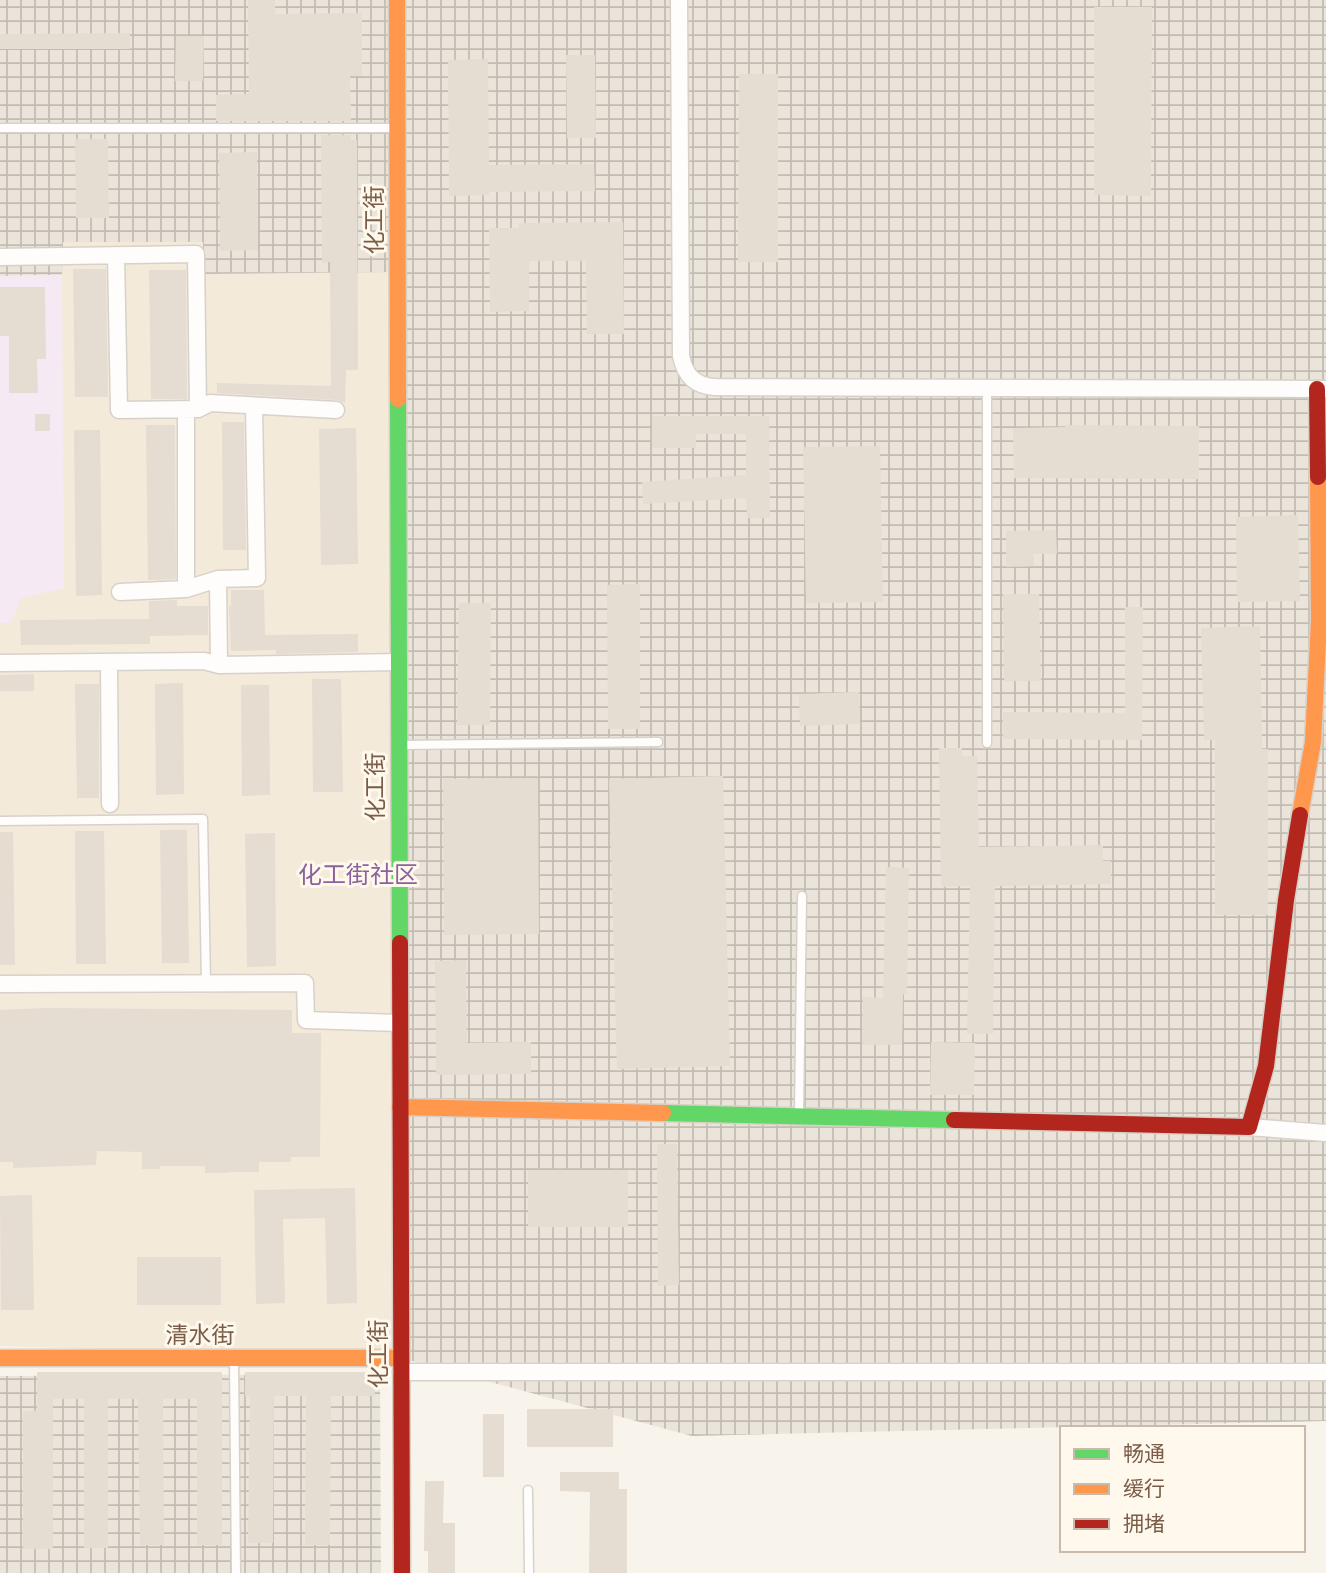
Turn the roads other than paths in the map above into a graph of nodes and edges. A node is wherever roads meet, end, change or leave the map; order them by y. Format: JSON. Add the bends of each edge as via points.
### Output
{"nodes":[{"id":1,"x":397,"y":0,"type":"edge"},
{"id":2,"x":679,"y":0,"type":"edge"},
{"id":3,"x":0,"y":128,"type":"edge"},
{"id":4,"x":397,"y":128,"type":"junction"},
{"id":5,"x":116,"y":255,"type":"junction"},
{"id":6,"x":0,"y":257,"type":"edge"},
{"id":7,"x":987,"y":388,"type":"junction"},
{"id":8,"x":1321,"y":389,"type":"edge"},
{"id":9,"x":254,"y":407,"type":"junction"},
{"id":10,"x":192,"y":409,"type":"junction"},
{"id":11,"x":336,"y":410,"type":"dead end"},
{"id":12,"x":218,"y":579,"type":"junction"},
{"id":13,"x":186,"y":589,"type":"junction"},
{"id":14,"x":120,"y":592,"type":"dead end"},
{"id":15,"x":109,"y":662,"type":"junction"},
{"id":16,"x":398,"y":662,"type":"junction"},
{"id":17,"x":0,"y":663,"type":"edge"},
{"id":18,"x":219,"y":665,"type":"junction"},
{"id":19,"x":1320,"y":727,"type":"edge"},
{"id":20,"x":657,"y":742,"type":"dead end"},
{"id":21,"x":987,"y":743,"type":"dead end"},
{"id":22,"x":398,"y":745,"type":"junction"},
{"id":23,"x":110,"y":804,"type":"dead end"},
{"id":24,"x":0,"y":821,"type":"edge"},
{"id":25,"x":802,"y":896,"type":"dead end"},
{"id":26,"x":206,"y":983,"type":"junction"},
{"id":27,"x":0,"y":984,"type":"edge"},
{"id":28,"x":399,"y":1023,"type":"junction"},
{"id":29,"x":400,"y":1107,"type":"junction"},
{"id":30,"x":799,"y":1116,"type":"junction"},
{"id":31,"x":1249,"y":1127,"type":"junction"},
{"id":32,"x":1326,"y":1133,"type":"edge"},
{"id":33,"x":0,"y":1358,"type":"edge"},
{"id":34,"x":234,"y":1358,"type":"junction"},
{"id":35,"x":401,"y":1365,"type":"junction"},
{"id":36,"x":1326,"y":1372,"type":"edge"},
{"id":37,"x":528,"y":1490,"type":"dead end"},
{"id":38,"x":236,"y":1573,"type":"edge"},
{"id":39,"x":402,"y":1573,"type":"edge"},
{"id":40,"x":529,"y":1573,"type":"edge"}],
"edges":[{"from":1,"to":4,"type":"street","name":"化工街"},
{"from":2,"to":7,"type":"street","via":[[681,356],[688,375],[705,387]]},
{"from":3,"to":4,"type":"lane"},
{"from":4,"to":16,"type":"street","name":"化工街"},
{"from":5,"to":6,"type":"street"},
{"from":5,"to":10,"type":"street","via":[[119,410]]},
{"from":5,"to":10,"type":"street","via":[[196,254]]},
{"from":7,"to":8,"type":"street"},
{"from":7,"to":21,"type":"lane"},
{"from":8,"to":19,"type":"street"},
{"from":9,"to":10,"type":"street","via":[[210,403]]},
{"from":9,"to":11,"type":"street"},
{"from":9,"to":12,"type":"street","via":[[257,578]]},
{"from":10,"to":13,"type":"street"},
{"from":12,"to":13,"type":"street"},
{"from":12,"to":18,"type":"street"},
{"from":13,"to":14,"type":"street"},
{"from":15,"to":17,"type":"street"},
{"from":15,"to":18,"type":"street","via":[[204,661]]},
{"from":15,"to":23,"type":"street"},
{"from":16,"to":18,"type":"street"},
{"from":16,"to":22,"type":"street","name":"化工街"},
{"from":19,"to":31,"type":"street","via":[[1313,742],[1286,900],[1266,1066]]},
{"from":20,"to":22,"type":"lane"},
{"from":22,"to":28,"type":"street","name":"化工街"},
{"from":24,"to":26,"type":"lane","via":[[203,819]]},
{"from":25,"to":30,"type":"lane"},
{"from":26,"to":27,"type":"street"},
{"from":26,"to":28,"type":"street","via":[[305,983],[306,1020]]},
{"from":28,"to":29,"type":"street","name":"化工街"},
{"from":29,"to":30,"type":"street"},
{"from":29,"to":35,"type":"street","name":"化工街"},
{"from":30,"to":31,"type":"street"},
{"from":31,"to":32,"type":"street"},
{"from":33,"to":34,"type":"street","name":"清水街"},
{"from":34,"to":35,"type":"street","name":"清水街"},
{"from":34,"to":38,"type":"lane"},
{"from":35,"to":36,"type":"street"},
{"from":35,"to":39,"type":"street","name":"化工街"},
{"from":37,"to":40,"type":"lane"}]}
